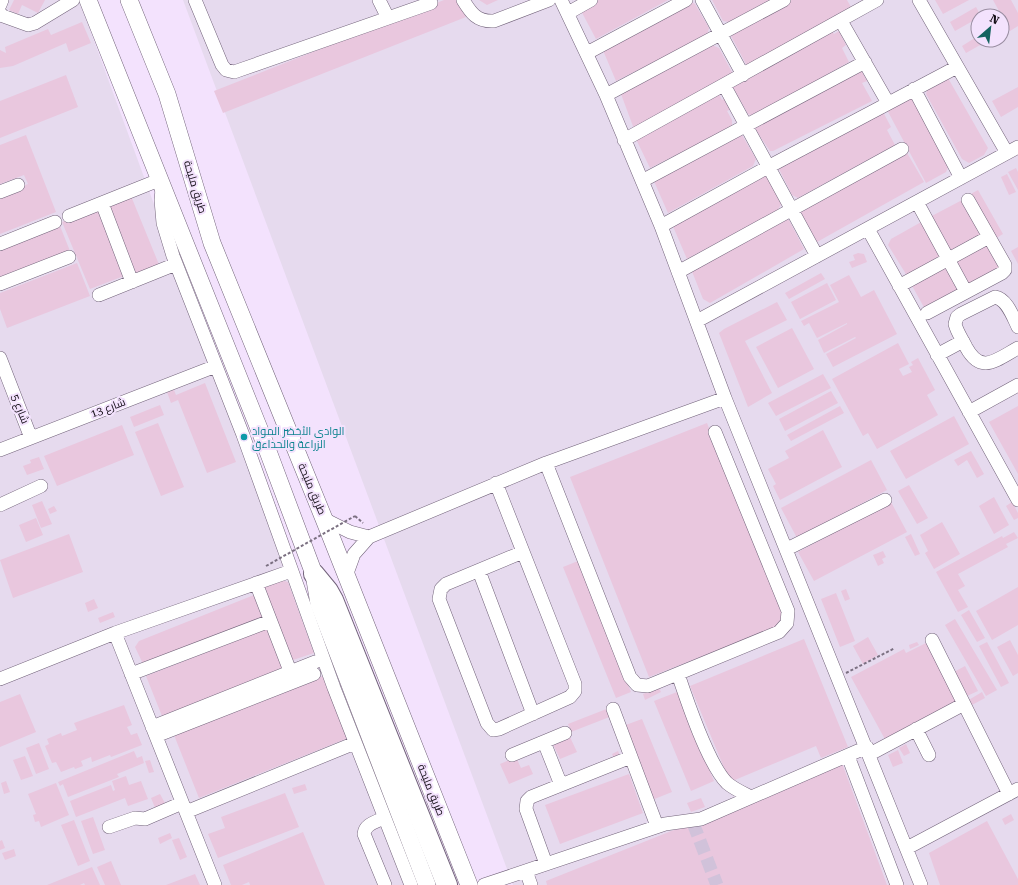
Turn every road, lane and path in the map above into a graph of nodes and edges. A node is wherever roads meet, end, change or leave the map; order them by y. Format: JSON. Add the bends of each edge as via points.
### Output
{"nodes":[{"id":1,"x":2,"y":0,"type":"edge"},
{"id":2,"x":73,"y":0,"type":"edge"},
{"id":3,"x":88,"y":0,"type":"edge"},
{"id":4,"x":129,"y":0,"type":"edge"},
{"id":5,"x":195,"y":0,"type":"edge"},
{"id":6,"x":379,"y":0,"type":"edge"},
{"id":7,"x":463,"y":0,"type":"edge"},
{"id":8,"x":549,"y":0,"type":"edge"},
{"id":9,"x":561,"y":0,"type":"edge"},
{"id":10,"x":591,"y":0,"type":"edge"},
{"id":11,"x":686,"y":0,"type":"edge"},
{"id":12,"x":702,"y":0,"type":"edge"},
{"id":13,"x":784,"y":0,"type":"edge"},
{"id":14,"x":877,"y":0,"type":"edge"},
{"id":15,"x":920,"y":0,"type":"edge"},
{"id":16,"x":431,"y":3,"type":"dead end"},
{"id":17,"x":0,"y":4,"type":"edge"},
{"id":18,"x":0,"y":13,"type":"edge"},
{"id":19,"x":568,"y":13,"type":"junction"},
{"id":20,"x":388,"y":18,"type":"junction"},
{"id":21,"x":842,"y":21,"type":"junction"},
{"id":22,"x":720,"y":34,"type":"junction"},
{"id":23,"x":587,"y":53,"type":"junction"},
{"id":24,"x":865,"y":62,"type":"junction"},
{"id":25,"x":957,"y":67,"type":"junction"},
{"id":26,"x":743,"y":75,"type":"junction"},
{"id":27,"x":724,"y":85,"type":"junction"},
{"id":28,"x":914,"y":89,"type":"junction"},
{"id":29,"x":606,"y":95,"type":"junction"},
{"id":30,"x":888,"y":103,"type":"junction"},
{"id":31,"x":746,"y":126,"type":"junction"},
{"id":32,"x":624,"y":140,"type":"junction"},
{"id":33,"x":902,"y":149,"type":"dead end"},
{"id":34,"x":1012,"y":150,"type":"edge"},
{"id":35,"x":768,"y":167,"type":"junction"},
{"id":36,"x":961,"y":178,"type":"junction"},
{"id":37,"x":642,"y":181,"type":"junction"},
{"id":38,"x":161,"y":184,"type":"junction"},
{"id":39,"x":18,"y":185,"type":"dead end"},
{"id":40,"x":0,"y":192,"type":"edge"},
{"id":41,"x":968,"y":200,"type":"dead end"},
{"id":42,"x":917,"y":202,"type":"junction"},
{"id":43,"x":102,"y":203,"type":"junction"},
{"id":44,"x":792,"y":210,"type":"junction"},
{"id":45,"x":69,"y":216,"type":"dead end"},
{"id":46,"x":56,"y":222,"type":"dead end"},
{"id":47,"x":661,"y":226,"type":"junction"},
{"id":48,"x":868,"y":229,"type":"junction"},
{"id":49,"x":989,"y":237,"type":"junction"},
{"id":50,"x":0,"y":244,"type":"edge"},
{"id":51,"x":817,"y":256,"type":"junction"},
{"id":52,"x":69,"y":257,"type":"dead end"},
{"id":53,"x":948,"y":259,"type":"junction"},
{"id":54,"x":176,"y":264,"type":"junction"},
{"id":55,"x":678,"y":272,"type":"junction"},
{"id":56,"x":132,"y":282,"type":"junction"},
{"id":57,"x":0,"y":284,"type":"edge"},
{"id":58,"x":899,"y":286,"type":"junction"},
{"id":59,"x":966,"y":292,"type":"junction"},
{"id":60,"x":99,"y":295,"type":"dead end"},
{"id":61,"x":927,"y":313,"type":"dead end"},
{"id":62,"x":697,"y":322,"type":"junction"},
{"id":63,"x":1018,"y":327,"type":"edge"},
{"id":64,"x":963,"y":341,"type":"junction"},
{"id":65,"x":1018,"y":348,"type":"edge"},
{"id":66,"x":937,"y":355,"type":"junction"},
{"id":67,"x":0,"y":358,"type":"edge"},
{"id":68,"x":216,"y":366,"type":"junction"},
{"id":69,"x":1018,"y":385,"type":"edge"},
{"id":70,"x":725,"y":398,"type":"junction"},
{"id":71,"x":969,"y":412,"type":"junction"},
{"id":72,"x":715,"y":432,"type":"dead end"},
{"id":73,"x":32,"y":438,"type":"junction"},
{"id":74,"x":0,"y":450,"type":"edge"},
{"id":75,"x":546,"y":463,"type":"junction"},
{"id":76,"x":496,"y":483,"type":"junction"},
{"id":77,"x":41,"y":486,"type":"dead end"},
{"id":78,"x":885,"y":500,"type":"dead end"},
{"id":79,"x":1018,"y":500,"type":"edge"},
{"id":80,"x":0,"y":505,"type":"edge"},
{"id":81,"x":354,"y":516,"type":"dead end"},
{"id":82,"x":324,"y":519,"type":"junction"},
{"id":83,"x":369,"y":537,"type":"junction"},
{"id":84,"x":786,"y":546,"type":"junction"},
{"id":85,"x":523,"y":552,"type":"junction"},
{"id":86,"x":765,"y":552,"type":"junction"},
{"id":87,"x":266,"y":566,"type":"dead end"},
{"id":88,"x":479,"y":570,"type":"junction"},
{"id":89,"x":291,"y":571,"type":"junction"},
{"id":90,"x":314,"y":574,"type":"junction"},
{"id":91,"x":346,"y":576,"type":"junction"},
{"id":92,"x":256,"y":583,"type":"junction"},
{"id":93,"x":270,"y":621,"type":"junction"},
{"id":94,"x":115,"y":633,"type":"junction"},
{"id":95,"x":932,"y":640,"type":"dead end"},
{"id":96,"x":895,"y":648,"type":"dead end"},
{"id":97,"x":290,"y":672,"type":"junction"},
{"id":98,"x":131,"y":674,"type":"junction"},
{"id":99,"x":678,"y":674,"type":"junction"},
{"id":100,"x":839,"y":677,"type":"junction"},
{"id":101,"x":0,"y":679,"type":"edge"},
{"id":102,"x":964,"y":704,"type":"junction"},
{"id":103,"x":613,"y":709,"type":"dead end"},
{"id":104,"x":533,"y":714,"type":"junction"},
{"id":105,"x":916,"y":729,"type":"junction"},
{"id":106,"x":154,"y":732,"type":"junction"},
{"id":107,"x":565,"y":733,"type":"dead end"},
{"id":108,"x":544,"y":742,"type":"junction"},
{"id":109,"x":355,"y":743,"type":"junction"},
{"id":110,"x":869,"y":751,"type":"junction"},
{"id":111,"x":512,"y":755,"type":"dead end"},
{"id":112,"x":929,"y":755,"type":"dead end"},
{"id":113,"x":848,"y":756,"type":"junction"},
{"id":114,"x":631,"y":757,"type":"junction"},
{"id":115,"x":560,"y":785,"type":"junction"},
{"id":116,"x":1014,"y":791,"type":"edge"},
{"id":117,"x":751,"y":798,"type":"junction"},
{"id":118,"x":184,"y":807,"type":"junction"},
{"id":119,"x":384,"y":818,"type":"junction"},
{"id":120,"x":657,"y":826,"type":"junction"},
{"id":121,"x":109,"y":827,"type":"dead end"},
{"id":122,"x":907,"y":848,"type":"junction"},
{"id":123,"x":546,"y":864,"type":"junction"},
{"id":124,"x":526,"y":871,"type":"junction"},
{"id":125,"x":409,"y":884,"type":"edge"},
{"id":126,"x":215,"y":885,"type":"edge"},
{"id":127,"x":385,"y":885,"type":"edge"},
{"id":128,"x":427,"y":885,"type":"edge"},
{"id":129,"x":447,"y":885,"type":"edge"},
{"id":130,"x":469,"y":885,"type":"edge"},
{"id":131,"x":484,"y":885,"type":"edge"},
{"id":132,"x":531,"y":885,"type":"edge"},
{"id":133,"x":897,"y":885,"type":"edge"},
{"id":134,"x":922,"y":885,"type":"edge"}],
"edges":[{"from":1,"to":17,"type":"street"},
{"from":2,"to":18,"type":"street","via":[[28,25]]},
{"from":3,"to":38,"type":"main road"},
{"from":4,"to":82,"type":"main road","name":"طريق مليحة","via":[[166,94],[212,243]]},
{"from":5,"to":20,"type":"street","via":[[222,65],[226,70],[234,72]]},
{"from":6,"to":20,"type":"street"},
{"from":7,"to":8,"type":"street","via":[[472,14],[486,21],[494,21]]},
{"from":9,"to":19,"type":"street"},
{"from":10,"to":19,"type":"street"},
{"from":11,"to":23,"type":"street"},
{"from":12,"to":22,"type":"street"},
{"from":13,"to":22,"type":"street"},
{"from":14,"to":21,"type":"street"},
{"from":15,"to":25,"type":"street"},
{"from":16,"to":20,"type":"street"},
{"from":19,"to":23,"type":"street"},
{"from":21,"to":24,"type":"street"},
{"from":21,"to":26,"type":"street"},
{"from":22,"to":26,"type":"street"},
{"from":22,"to":29,"type":"street"},
{"from":23,"to":29,"type":"street"},
{"from":24,"to":30,"type":"street"},
{"from":24,"to":31,"type":"street"},
{"from":25,"to":28,"type":"street"},
{"from":25,"to":34,"type":"street"},
{"from":26,"to":27,"type":"street"},
{"from":27,"to":31,"type":"street"},
{"from":27,"to":32,"type":"street"},
{"from":28,"to":30,"type":"street"},
{"from":28,"to":36,"type":"street"},
{"from":29,"to":32,"type":"street"},
{"from":30,"to":35,"type":"street"},
{"from":31,"to":35,"type":"street"},
{"from":31,"to":37,"type":"street"},
{"from":32,"to":37,"type":"street"},
{"from":33,"to":44,"type":"street"},
{"from":34,"to":36,"type":"street"},
{"from":35,"to":44,"type":"street"},
{"from":35,"to":47,"type":"street"},
{"from":36,"to":42,"type":"street"},
{"from":37,"to":47,"type":"street"},
{"from":38,"to":43,"type":"street"},
{"from":38,"to":54,"type":"street","via":[[163,223]]},
{"from":38,"to":90,"type":"main road","via":[[266,446]]},
{"from":39,"to":40,"type":"street"},
{"from":41,"to":49,"type":"street"},
{"from":42,"to":48,"type":"street"},
{"from":42,"to":53,"type":"street"},
{"from":43,"to":45,"type":"street"},
{"from":43,"to":56,"type":"street"},
{"from":44,"to":51,"type":"street"},
{"from":44,"to":55,"type":"street"},
{"from":46,"to":50,"type":"street"},
{"from":47,"to":55,"type":"street"},
{"from":48,"to":51,"type":"street"},
{"from":48,"to":58,"type":"street"},
{"from":49,"to":53,"type":"street"},
{"from":49,"to":59,"type":"street","via":[[1005,265],[1005,270]]},
{"from":51,"to":62,"type":"street"},
{"from":52,"to":57,"type":"street"},
{"from":53,"to":58,"type":"street"},
{"from":53,"to":59,"type":"street"},
{"from":54,"to":56,"type":"street"},
{"from":54,"to":68,"type":"street"},
{"from":55,"to":62,"type":"street"},
{"from":56,"to":60,"type":"street"},
{"from":58,"to":66,"type":"street"},
{"from":59,"to":61,"type":"street"},
{"from":62,"to":70,"type":"street"},
{"from":63,"to":64,"type":"street","via":[[1003,300],[992,298],[958,317],[955,324]]},
{"from":64,"to":65,"type":"street","via":[[971,356],[981,363],[989,362]]},
{"from":64,"to":66,"type":"street"},
{"from":66,"to":71,"type":"street"},
{"from":67,"to":73,"type":"street","name":"شارع 5"},
{"from":68,"to":73,"type":"street","name":"شارع 13"},
{"from":68,"to":89,"type":"street"},
{"from":69,"to":71,"type":"street"},
{"from":70,"to":75,"type":"street"},
{"from":70,"to":84,"type":"street"},
{"from":71,"to":79,"type":"street"},
{"from":72,"to":86,"type":"street"},
{"from":73,"to":74,"type":"street","name":"شارع 13"},
{"from":75,"to":76,"type":"street"},
{"from":75,"to":99,"type":"street","via":[[633,682],[648,686]]},
{"from":76,"to":83,"type":"street"},
{"from":76,"to":85,"type":"street"},
{"from":77,"to":80,"type":"street"},
{"from":78,"to":84,"type":"street"},
{"from":81,"to":87,"type":"path","bridge":true},
{"from":82,"to":83,"type":"street","via":[[350,532]]},
{"from":82,"to":91,"type":"main road","name":"طريق مليحة"},
{"from":83,"to":91,"type":"street","via":[[354,554]]},
{"from":84,"to":86,"type":"street"},
{"from":84,"to":100,"type":"street"},
{"from":85,"to":88,"type":"street"},
{"from":85,"to":104,"type":"street","via":[[575,684],[575,691],[570,697]]},
{"from":86,"to":99,"type":"street","via":[[788,611],[789,617],[784,628]]},
{"from":88,"to":104,"type":"street"},
{"from":88,"to":104,"type":"street","via":[[443,586],[439,596],[442,606],[488,726],[496,730]]},
{"from":89,"to":92,"type":"street"},
{"from":89,"to":109,"type":"street"},
{"from":90,"to":128,"type":"main road","via":[[319,604]]},
{"from":90,"to":129,"type":"highway","via":[[333,600]]},
{"from":91,"to":130,"type":"main road","name":"طريق مليحة"},
{"from":92,"to":93,"type":"street"},
{"from":92,"to":94,"type":"street"},
{"from":93,"to":97,"type":"street"},
{"from":93,"to":98,"type":"street"},
{"from":94,"to":98,"type":"street"},
{"from":94,"to":101,"type":"street"},
{"from":95,"to":102,"type":"street"},
{"from":96,"to":100,"type":"path"},
{"from":97,"to":106,"type":"street"},
{"from":97,"to":106,"type":"street","via":[[315,668]]},
{"from":98,"to":106,"type":"street"},
{"from":99,"to":117,"type":"street","via":[[696,724],[719,772],[732,787]]},
{"from":100,"to":110,"type":"street"},
{"from":102,"to":105,"type":"street"},
{"from":102,"to":116,"type":"street"},
{"from":103,"to":114,"type":"street"},
{"from":105,"to":110,"type":"street"},
{"from":105,"to":112,"type":"street"},
{"from":106,"to":118,"type":"street"},
{"from":107,"to":108,"type":"street"},
{"from":108,"to":111,"type":"street"},
{"from":108,"to":115,"type":"street"},
{"from":109,"to":118,"type":"street"},
{"from":109,"to":119,"type":"street"},
{"from":110,"to":113,"type":"street"},
{"from":110,"to":122,"type":"street"},
{"from":113,"to":117,"type":"street"},
{"from":113,"to":133,"type":"street"},
{"from":114,"to":115,"type":"street"},
{"from":114,"to":120,"type":"street"},
{"from":115,"to":123,"type":"street","via":[[531,797],[526,804]]},
{"from":116,"to":122,"type":"street"},
{"from":117,"to":120,"type":"street","via":[[691,822],[671,822]]},
{"from":118,"to":121,"type":"street"},
{"from":118,"to":126,"type":"street"},
{"from":119,"to":125,"type":"street"},
{"from":119,"to":127,"type":"street","via":[[368,825],[364,829],[364,834]]},
{"from":120,"to":123,"type":"street"},
{"from":122,"to":134,"type":"street"},
{"from":123,"to":124,"type":"street"},
{"from":124,"to":131,"type":"street"},
{"from":124,"to":132,"type":"street"}]}
